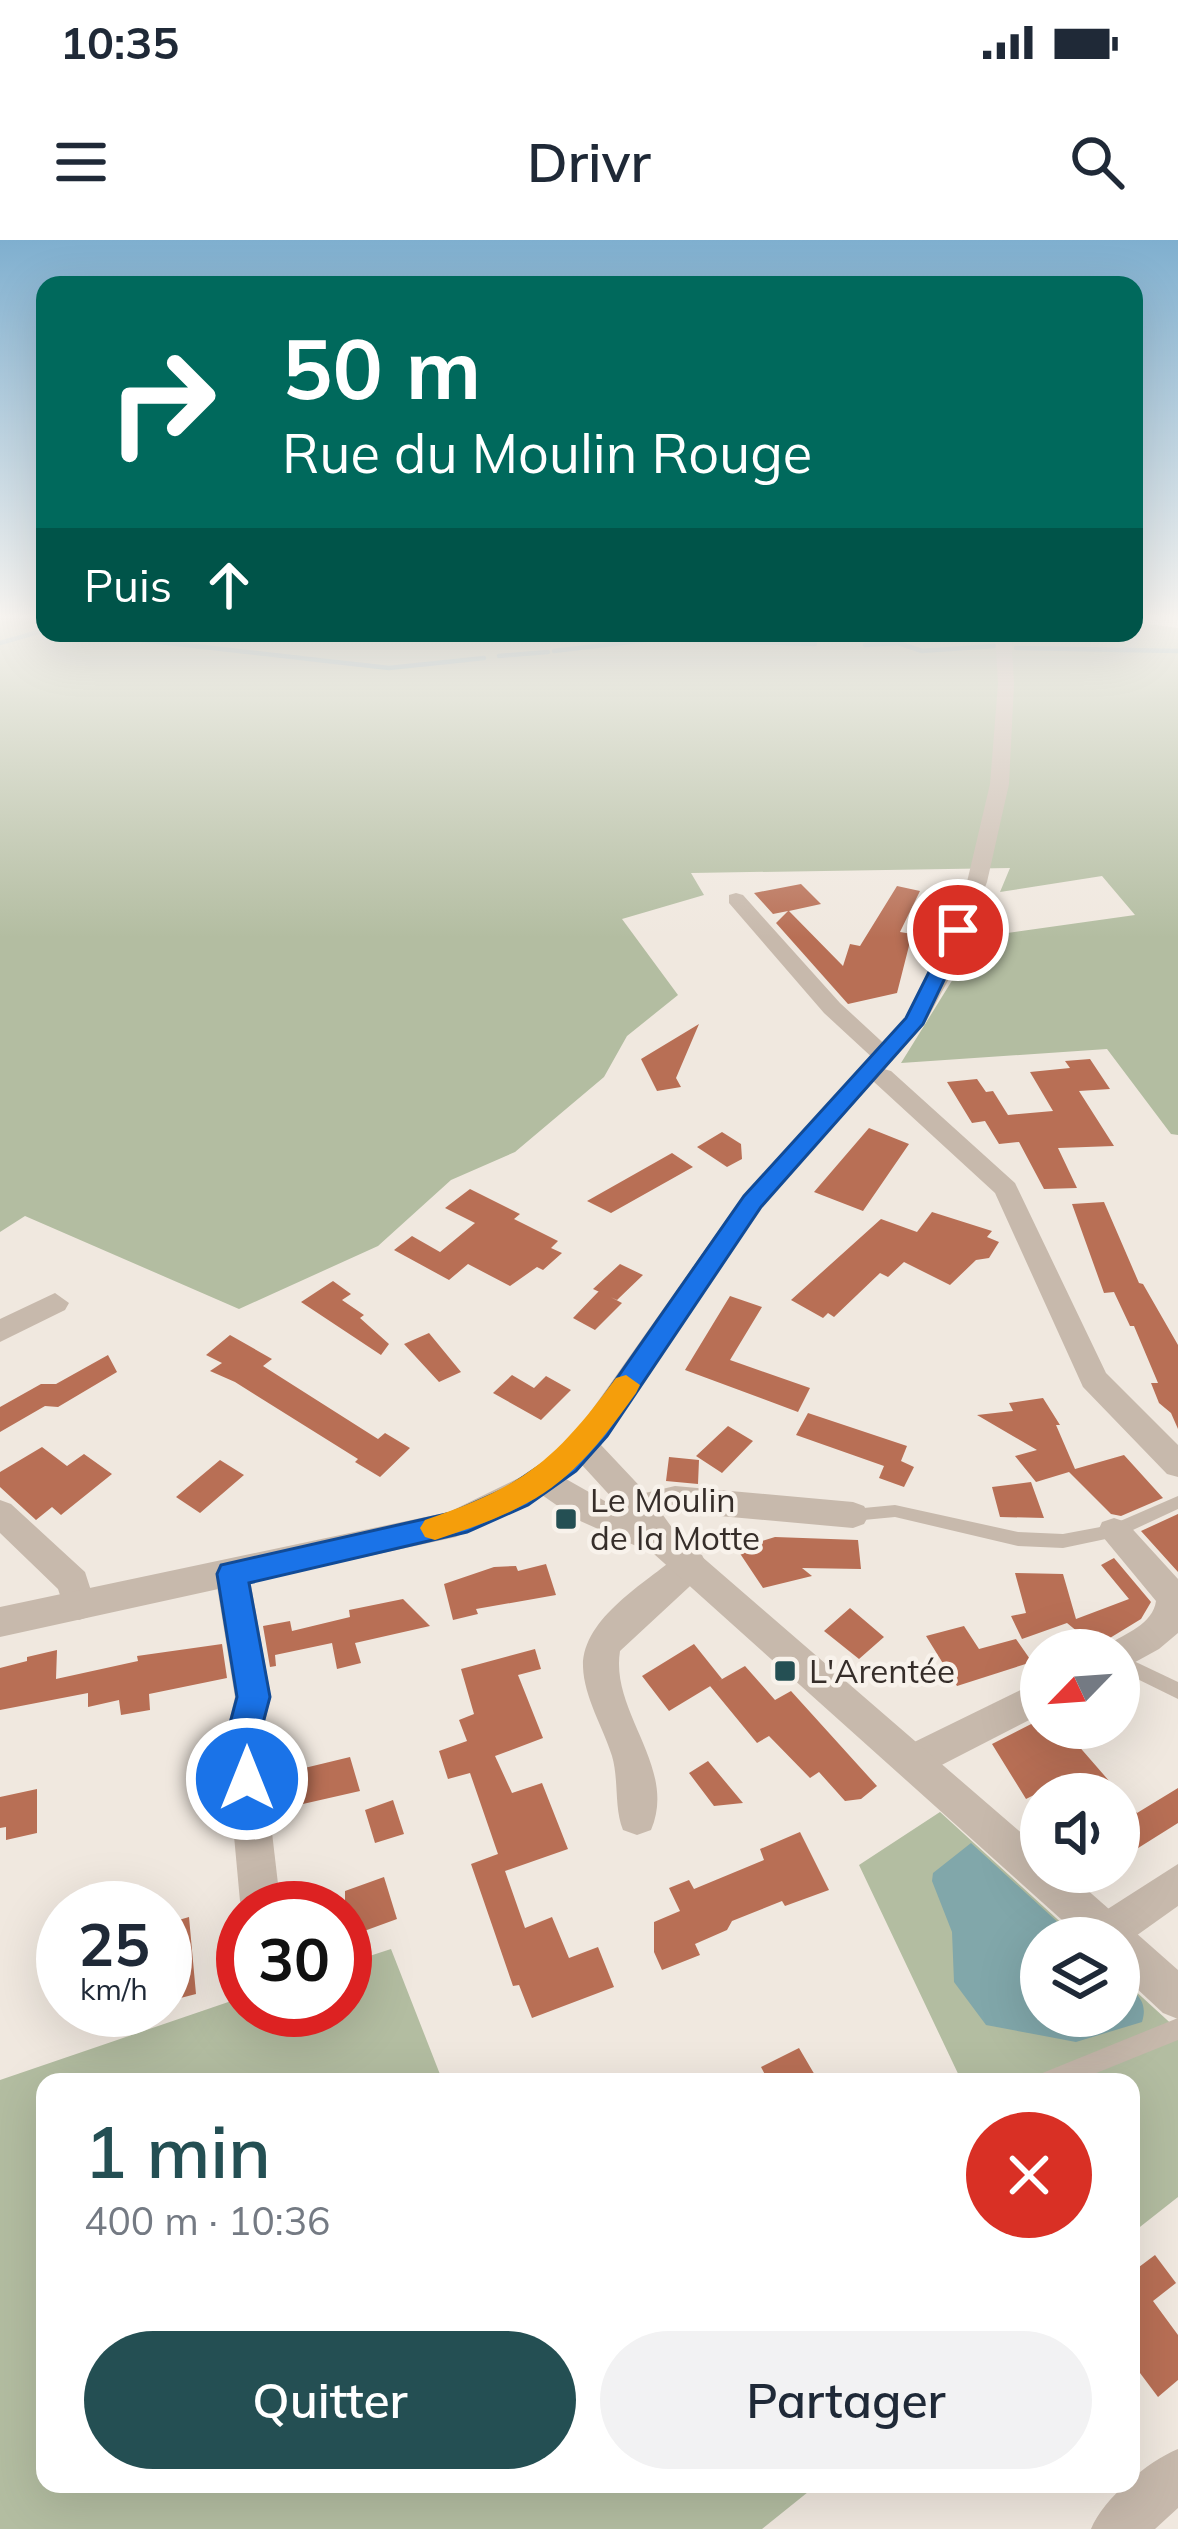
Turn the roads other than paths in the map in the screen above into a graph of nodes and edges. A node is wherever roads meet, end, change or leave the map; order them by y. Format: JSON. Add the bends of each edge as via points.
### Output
{"nodes":[{"id":1,"x":1005,"y":725,"type":"edge"},
{"id":2,"x":736,"y":899,"type":"dead end"},
{"id":3,"x":877,"y":1064,"type":"junction"},
{"id":4,"x":55,"y":1303,"type":"dead end"},
{"id":5,"x":0,"y":1332,"type":"edge"},
{"id":6,"x":583,"y":1446,"type":"junction"},
{"id":7,"x":1178,"y":1465,"type":"edge"},
{"id":8,"x":544,"y":1480,"type":"junction"},
{"id":9,"x":1178,"y":1502,"type":"edge"},
{"id":10,"x":639,"y":1506,"type":"junction"},
{"id":11,"x":0,"y":1514,"type":"edge"},
{"id":12,"x":853,"y":1515,"type":"joint"},
{"id":13,"x":1114,"y":1532,"type":"junction"},
{"id":14,"x":678,"y":1555,"type":"junction"},
{"id":15,"x":232,"y":1574,"type":"junction"},
{"id":16,"x":79,"y":1606,"type":"junction"},
{"id":17,"x":0,"y":1622,"type":"edge"},
{"id":18,"x":1140,"y":1644,"type":"edge"},
{"id":19,"x":1140,"y":1670,"type":"edge"},
{"id":20,"x":1178,"y":1691,"type":"edge"},
{"id":21,"x":1020,"y":1707,"type":"edge"},
{"id":22,"x":915,"y":1760,"type":"junction"},
{"id":23,"x":637,"y":1817,"type":"dead end"},
{"id":24,"x":258,"y":1881,"type":"edge"},
{"id":25,"x":1178,"y":1883,"type":"edge"},
{"id":26,"x":1088,"y":1917,"type":"edge"},
{"id":27,"x":1138,"y":1917,"type":"edge"},
{"id":28,"x":1140,"y":1964,"type":"edge"},
{"id":29,"x":1178,"y":1998,"type":"edge"},
{"id":30,"x":1178,"y":2029,"type":"edge"},
{"id":31,"x":1070,"y":2073,"type":"edge"},
{"id":32,"x":1178,"y":2474,"type":"edge"},
{"id":33,"x":1117,"y":2529,"type":"edge"}],
"edges":[{"from":1,"to":3,"type":"street","via":[[985,869],[932,992]]},
{"from":2,"to":3,"type":"street"},
{"from":3,"to":6,"type":"street","via":[[752,1202]]},
{"from":3,"to":7,"type":"street","via":[[1006,1189],[1094,1379]]},
{"from":4,"to":5,"type":"street"},
{"from":6,"to":8,"type":"street"},
{"from":6,"to":10,"type":"street"},
{"from":8,"to":14,"type":"street"},
{"from":8,"to":15,"type":"street","via":[[456,1524]]},
{"from":9,"to":13,"type":"lane"},
{"from":10,"to":12,"type":"street","via":[[675,1499]]},
{"from":10,"to":14,"type":"street"},
{"from":11,"to":16,"type":"street","via":[[73,1582]]},
{"from":12,"to":13,"type":"lane","via":[[895,1510],[1043,1541]]},
{"from":13,"to":18,"type":"street","via":[[1176,1609]]},
{"from":14,"to":22,"type":"street"},
{"from":14,"to":23,"type":"street","via":[[601,1657],[639,1771]]},
{"from":15,"to":16,"type":"street"},
{"from":15,"to":24,"type":"street","via":[[254,1697],[243,1738]]},
{"from":16,"to":17,"type":"street"},
{"from":19,"to":20,"type":"lane"},
{"from":21,"to":22,"type":"street"},
{"from":22,"to":26,"type":"street"},
{"from":25,"to":27,"type":"street"},
{"from":28,"to":29,"type":"street"},
{"from":30,"to":31,"type":"lane"},
{"from":32,"to":33,"type":"street"}]}
